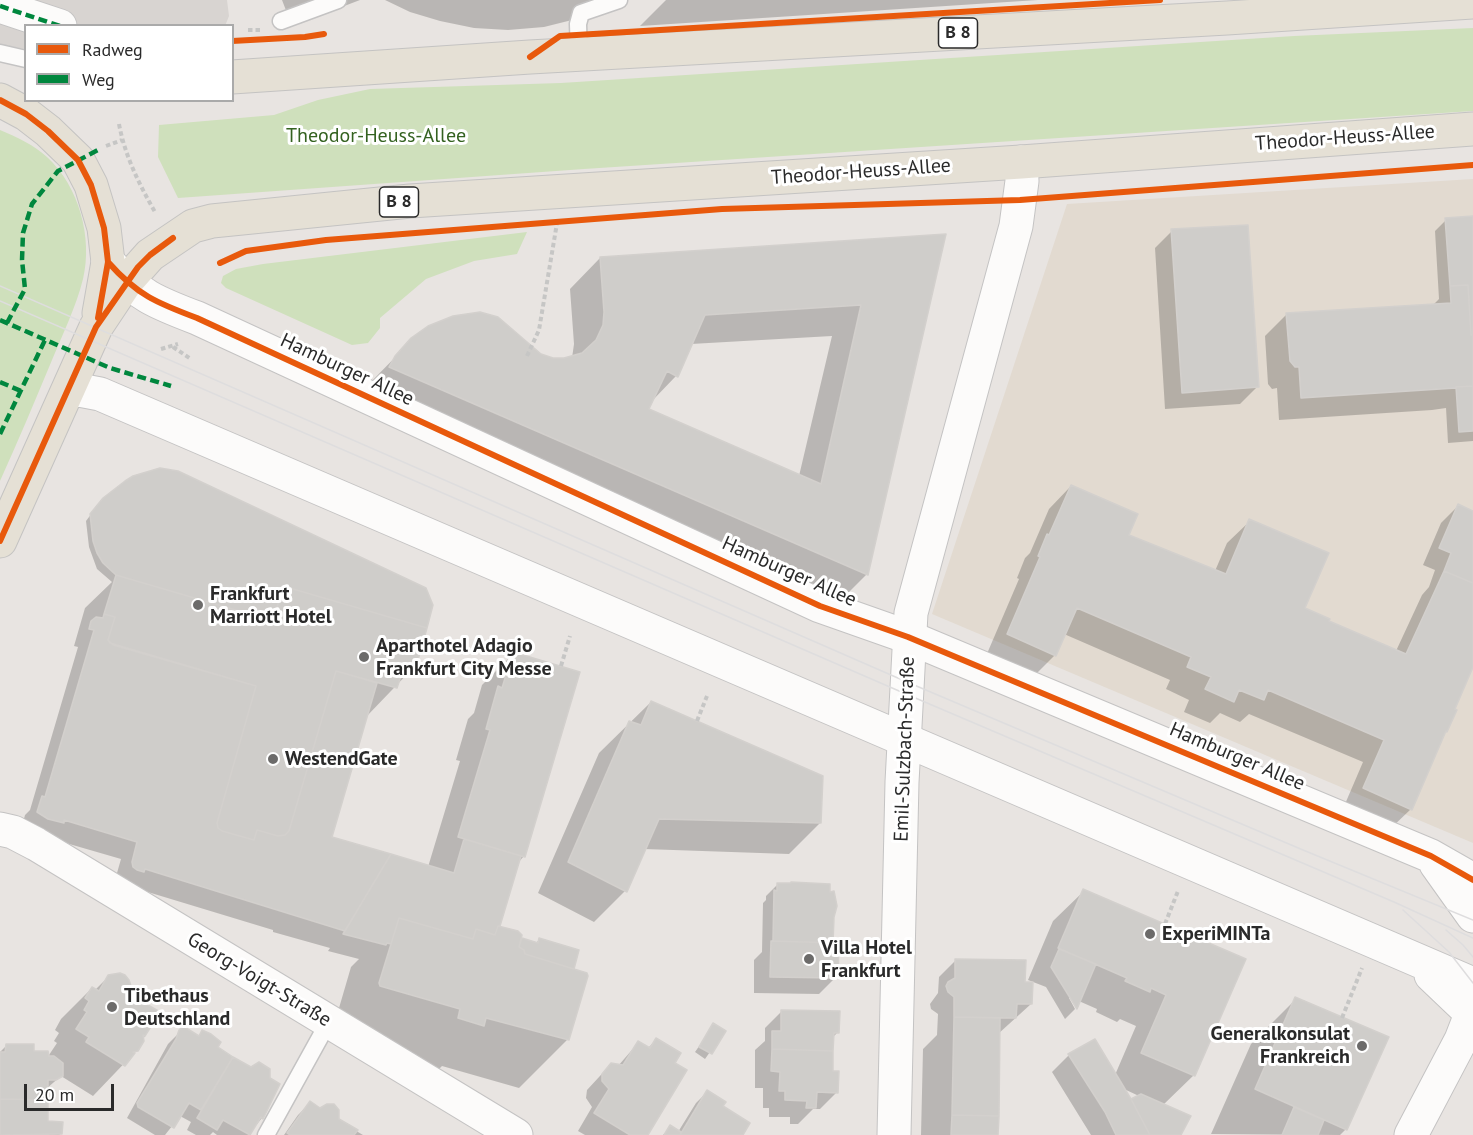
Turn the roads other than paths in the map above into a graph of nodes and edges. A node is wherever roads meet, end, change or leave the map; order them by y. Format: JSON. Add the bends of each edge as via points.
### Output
{"nodes":[{"id":1,"x":338,"y":0,"type":"edge"},
{"id":2,"x":576,"y":0,"type":"edge"},
{"id":3,"x":619,"y":0,"type":"edge"},
{"id":4,"x":1473,"y":2,"type":"edge"},
{"id":5,"x":0,"y":6,"type":"edge"},
{"id":6,"x":1237,"y":9,"type":"edge"},
{"id":7,"x":578,"y":20,"type":"junction"},
{"id":8,"x":281,"y":21,"type":"dead end"},
{"id":9,"x":54,"y":24,"type":"edge"},
{"id":10,"x":0,"y":53,"type":"edge"},
{"id":11,"x":579,"y":55,"type":"junction"},
{"id":12,"x":24,"y":59,"type":"edge"},
{"id":13,"x":234,"y":76,"type":"edge"},
{"id":14,"x":24,"y":89,"type":"edge"},
{"id":15,"x":0,"y":90,"type":"edge"},
{"id":16,"x":0,"y":100,"type":"edge"},
{"id":17,"x":1473,"y":129,"type":"edge"},
{"id":18,"x":1021,"y":162,"type":"junction"},
{"id":19,"x":117,"y":272,"type":"junction"},
{"id":20,"x":68,"y":392,"type":"junction"},
{"id":21,"x":0,"y":540,"type":"edge"},
{"id":22,"x":908,"y":638,"type":"junction"},
{"id":23,"x":904,"y":740,"type":"junction"},
{"id":24,"x":0,"y":829,"type":"edge"},
{"id":25,"x":1431,"y":856,"type":"junction"},
{"id":26,"x":1473,"y":880,"type":"edge"},
{"id":27,"x":1473,"y":916,"type":"edge"},
{"id":28,"x":1473,"y":1005,"type":"edge"},
{"id":29,"x":328,"y":1023,"type":"junction"},
{"id":30,"x":266,"y":1135,"type":"edge"},
{"id":31,"x":516,"y":1135,"type":"edge"},
{"id":32,"x":894,"y":1135,"type":"edge"},
{"id":33,"x":1411,"y":1135,"type":"edge"}],
"edges":[{"from":1,"to":8,"type":"lane"},
{"from":2,"to":7,"type":"lane"},
{"from":3,"to":7,"type":"lane","via":[[588,9]]},
{"from":4,"to":6,"type":"main road","number":"B 8"},
{"from":5,"to":9,"type":"street"},
{"from":6,"to":11,"type":"main road","number":"B 8"},
{"from":7,"to":11,"type":"lane"},
{"from":10,"to":12,"type":"lane"},
{"from":11,"to":13,"type":"main road","number":"B 8"},
{"from":14,"to":15,"type":"main road"},
{"from":16,"to":19,"type":"main road","via":[[26,114],[78,160],[92,185]]},
{"from":17,"to":18,"type":"main road","name":"Theodor-Heuss-Allee","number":"B 8"},
{"from":18,"to":19,"type":"main road","name":"Theodor-Heuss-Allee","number":"B 8","via":[[410,201],[212,221],[193,226]]},
{"from":18,"to":22,"type":"street","name":"Emil-Sulzbach-Straße","via":[[1016,226],[910,614]]},
{"from":19,"to":20,"type":"main road"},
{"from":19,"to":22,"type":"street","name":"Hamburger Allee","via":[[162,305],[820,606]]},
{"from":20,"to":21,"type":"main road"},
{"from":20,"to":23,"type":"street","via":[[100,394]]},
{"from":22,"to":23,"type":"street","name":"Emil-Sulzbach-Straße"},
{"from":22,"to":25,"type":"street","name":"Hamburger Allee"},
{"from":23,"to":28,"type":"street","via":[[1401,953]]},
{"from":23,"to":32,"type":"street","name":"Emil-Sulzbach-Straße"},
{"from":24,"to":29,"type":"street","name":"Georg-Voigt-Straße","via":[[36,844]]},
{"from":25,"to":26,"type":"street","name":"Hamburger Allee"},
{"from":25,"to":27,"type":"street"},
{"from":28,"to":33,"type":"street","via":[[1461,1040]]},
{"from":29,"to":30,"type":"lane"},
{"from":29,"to":31,"type":"street","name":"Georg-Voigt-Straße"}]}
